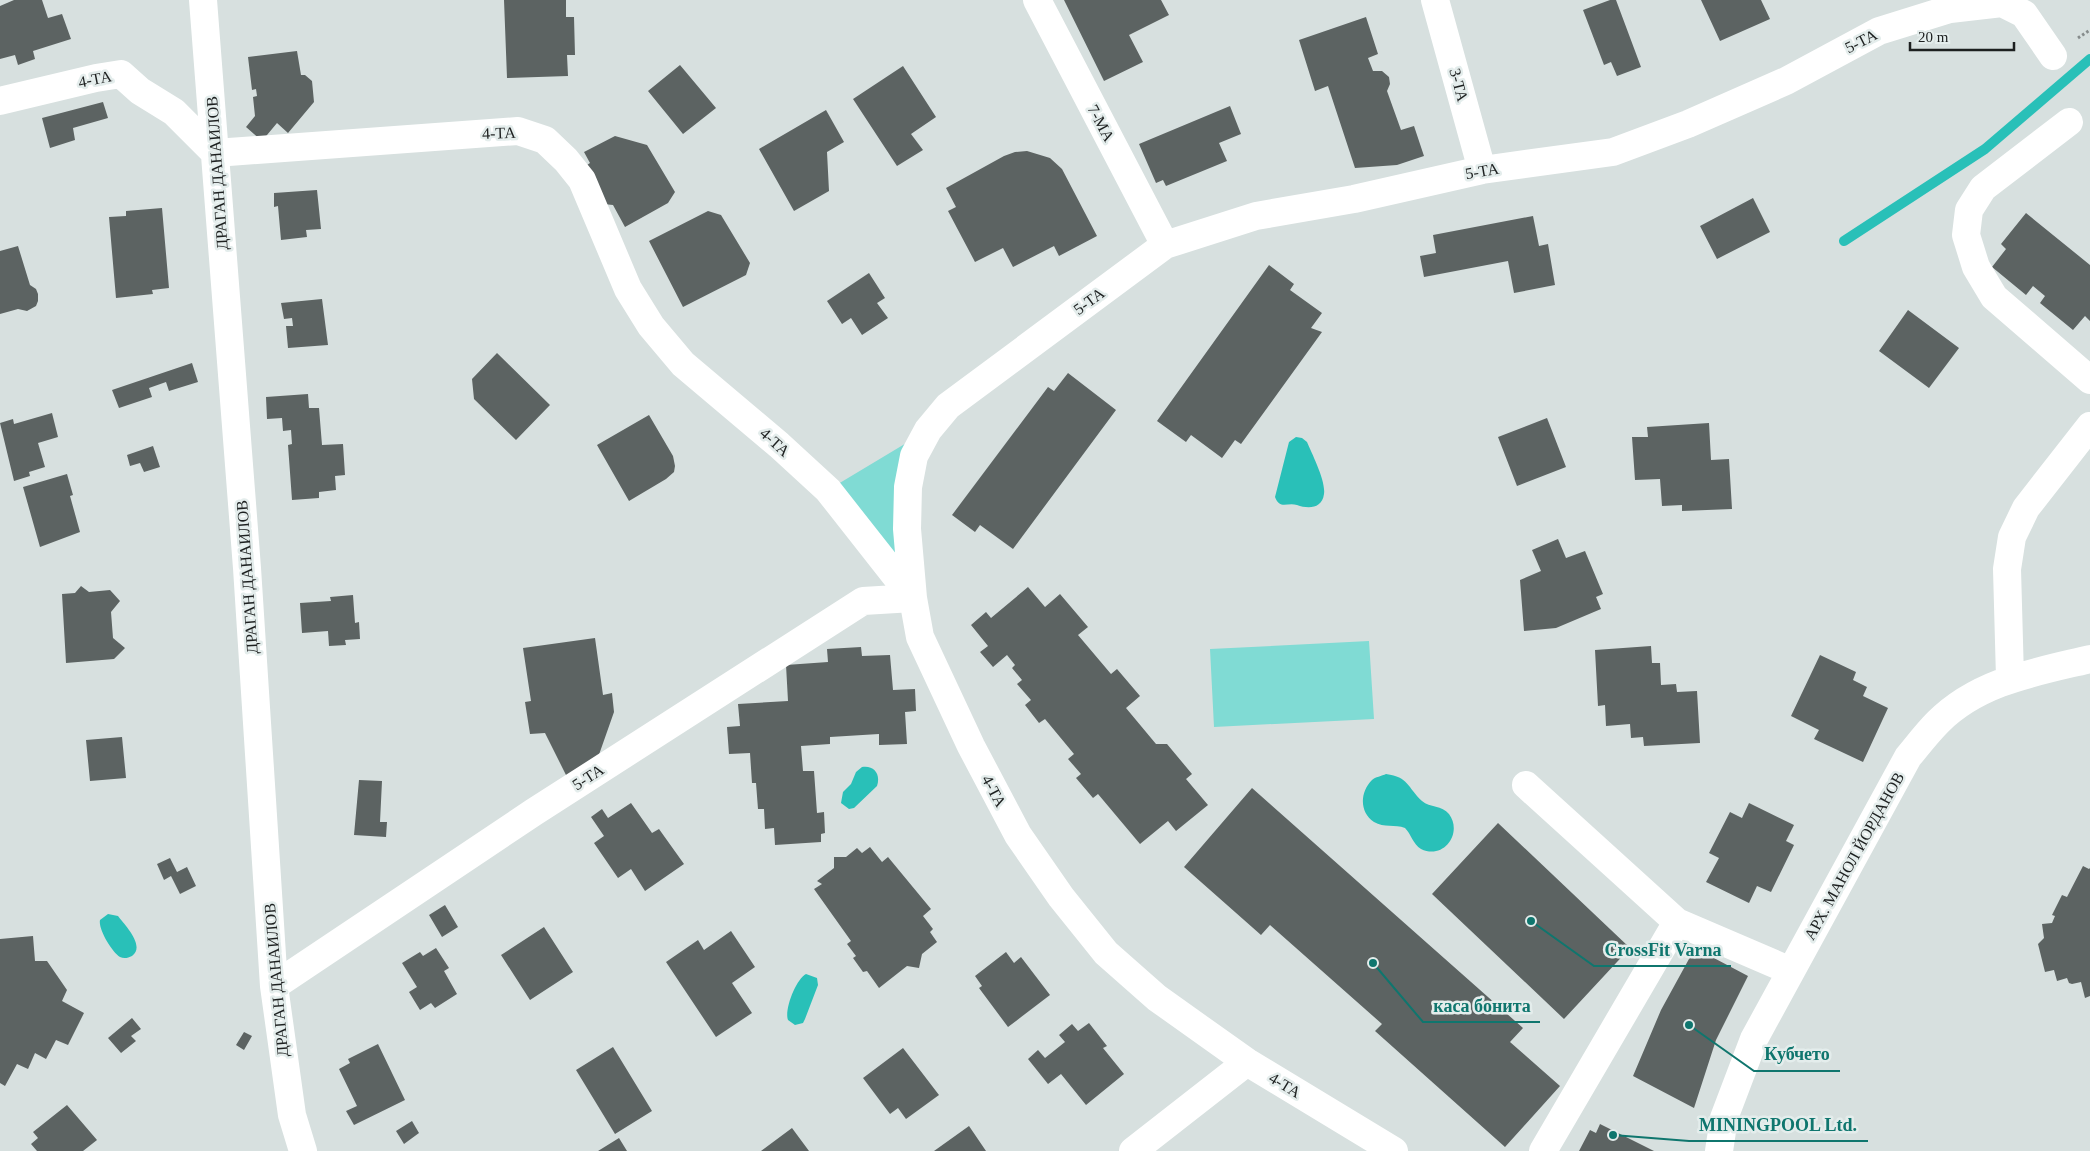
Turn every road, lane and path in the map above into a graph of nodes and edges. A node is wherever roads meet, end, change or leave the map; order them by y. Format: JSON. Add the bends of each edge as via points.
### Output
{"nodes":[{"id":1,"x":203,"y":0,"type":"edge"},
{"id":2,"x":1037,"y":0,"type":"edge"},
{"id":3,"x":1435,"y":0,"type":"edge"},
{"id":4,"x":2053,"y":56,"type":"dead end"},
{"id":5,"x":0,"y":101,"type":"edge"},
{"id":6,"x":2070,"y":122,"type":"dead end"},
{"id":7,"x":215,"y":153,"type":"junction"},
{"id":8,"x":1482,"y":170,"type":"junction"},
{"id":9,"x":1165,"y":245,"type":"junction"},
{"id":10,"x":2090,"y":380,"type":"edge"},
{"id":11,"x":2090,"y":426,"type":"edge"},
{"id":12,"x":913,"y":598,"type":"junction"},
{"id":13,"x":2090,"y":659,"type":"edge"},
{"id":14,"x":2010,"y":678,"type":"junction"},
{"id":15,"x":1526,"y":785,"type":"dead end"},
{"id":16,"x":1677,"y":922,"type":"junction"},
{"id":17,"x":1791,"y":971,"type":"junction"},
{"id":18,"x":274,"y":986,"type":"junction"},
{"id":19,"x":1247,"y":1062,"type":"junction"},
{"id":20,"x":303,"y":1151,"type":"edge"},
{"id":21,"x":1133,"y":1151,"type":"edge"},
{"id":22,"x":1394,"y":1151,"type":"edge"},
{"id":23,"x":1543,"y":1151,"type":"edge"},
{"id":24,"x":1719,"y":1151,"type":"edge"}],
"edges":[{"from":1,"to":7,"type":"street","name":"ДРАГАН ДАНАИЛОВ"},
{"from":2,"to":9,"type":"street","name":"7-МА"},
{"from":3,"to":8,"type":"street","name":"3-ТА"},
{"from":4,"to":8,"type":"street","name":"5-ТА","via":[[2024,14],[2002,3],[1950,9],[1879,31],[1786,81],[1688,124],[1613,152]]},
{"from":5,"to":7,"type":"street","name":"4-ТА","via":[[121,74],[140,91],[174,112]]},
{"from":6,"to":10,"type":"street","via":[[1983,188],[1969,210],[1966,234],[1976,267],[1994,297]]},
{"from":7,"to":12,"type":"street","name":"4-ТА","via":[[518,130],[545,140],[582,180],[628,289],[651,326],[683,364],[828,490]]},
{"from":7,"to":18,"type":"street","name":"ДРАГАН ДАНАИЛОВ","via":[[248,568]]},
{"from":8,"to":9,"type":"street","name":"5-ТА","via":[[1354,199],[1256,216]]},
{"from":9,"to":12,"type":"street","name":"5-ТА","via":[[948,406],[928,430],[914,456],[908,487],[907,529]]},
{"from":11,"to":14,"type":"street","via":[[2026,508],[2012,537],[2007,569]]},
{"from":12,"to":18,"type":"street","name":"5-ТА","via":[[863,601],[534,812]]},
{"from":12,"to":19,"type":"street","name":"4-ТА","via":[[920,637],[971,746],[1018,836],[1056,890],[1106,952],[1157,998]]},
{"from":13,"to":14,"type":"street","name":"АРХ. МАНОЛ ЙОРДАНОВ"},
{"from":14,"to":17,"type":"street","name":"АРХ. МАНОЛ ЙОРДАНОВ","via":[[1970,696],[1939,721],[1908,757]]},
{"from":15,"to":16,"type":"street"},
{"from":16,"to":17,"type":"street"},
{"from":16,"to":23,"type":"street"},
{"from":17,"to":24,"type":"street","name":"АРХ. МАНОЛ ЙОРДАНОВ","via":[[1754,1039],[1738,1078],[1724,1118]]},
{"from":18,"to":20,"type":"street","name":"ДРАГАН ДАНАИЛОВ","via":[[292,1115]]},
{"from":19,"to":21,"type":"street"},
{"from":19,"to":22,"type":"street","name":"4-ТА"}]}
